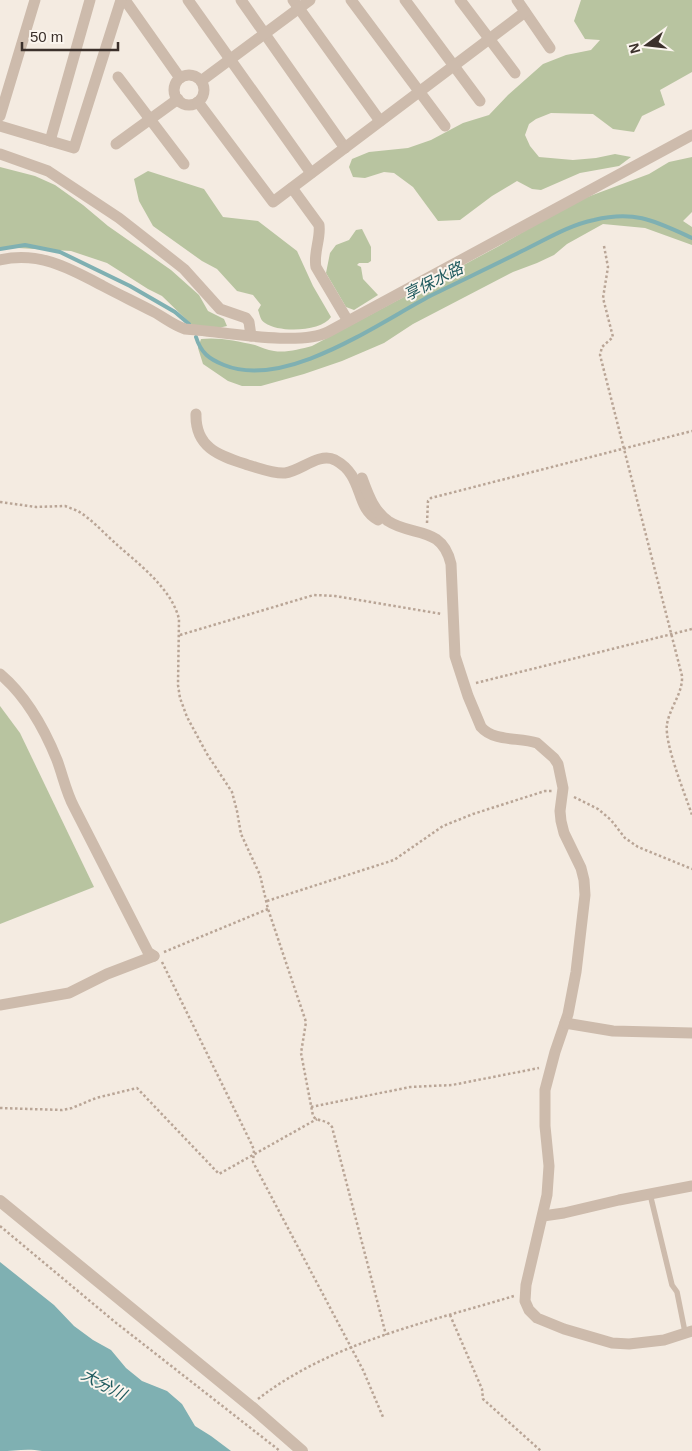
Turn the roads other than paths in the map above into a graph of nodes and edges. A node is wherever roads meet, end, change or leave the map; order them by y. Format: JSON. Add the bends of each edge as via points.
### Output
{"nodes":[{"id":1,"x":35,"y":0,"type":"edge"},
{"id":2,"x":90,"y":0,"type":"edge"},
{"id":3,"x":121,"y":0,"type":"edge"},
{"id":4,"x":125,"y":0,"type":"edge"},
{"id":5,"x":188,"y":0,"type":"edge"},
{"id":6,"x":241,"y":0,"type":"edge"},
{"id":7,"x":310,"y":0,"type":"edge"},
{"id":8,"x":350,"y":0,"type":"edge"},
{"id":9,"x":405,"y":0,"type":"edge"},
{"id":10,"x":460,"y":0,"type":"edge"},
{"id":11,"x":517,"y":0,"type":"edge"},
{"id":12,"x":296,"y":4,"type":"edge"},
{"id":13,"x":526,"y":12,"type":"junction"},
{"id":14,"x":264,"y":34,"type":"junction"},
{"id":15,"x":490,"y":39,"type":"junction"},
{"id":16,"x":550,"y":48,"type":"dead end"},
{"id":17,"x":230,"y":60,"type":"junction"},
{"id":18,"x":454,"y":66,"type":"junction"},
{"id":19,"x":515,"y":73,"type":"dead end"},
{"id":20,"x":118,"y":77,"type":"dead end"},
{"id":21,"x":180,"y":78,"type":"junction"},
{"id":22,"x":201,"y":81,"type":"junction"},
{"id":23,"x":419,"y":92,"type":"junction"},
{"id":24,"x":178,"y":100,"type":"junction"},
{"id":25,"x":480,"y":101,"type":"dead end"},
{"id":26,"x":198,"y":102,"type":"junction"},
{"id":27,"x":0,"y":116,"type":"edge"},
{"id":28,"x":150,"y":119,"type":"junction"},
{"id":29,"x":380,"y":122,"type":"junction"},
{"id":30,"x":0,"y":126,"type":"edge"},
{"id":31,"x":445,"y":126,"type":"dead end"},
{"id":32,"x":692,"y":135,"type":"edge"},
{"id":33,"x":50,"y":141,"type":"junction"},
{"id":34,"x":116,"y":144,"type":"dead end"},
{"id":35,"x":345,"y":148,"type":"junction"},
{"id":36,"x":0,"y":154,"type":"edge"},
{"id":37,"x":184,"y":164,"type":"dead end"},
{"id":38,"x":311,"y":173,"type":"junction"},
{"id":39,"x":292,"y":188,"type":"junction"},
{"id":40,"x":0,"y":260,"type":"edge"},
{"id":41,"x":348,"y":321,"type":"junction"},
{"id":42,"x":251,"y":336,"type":"junction"},
{"id":43,"x":196,"y":414,"type":"dead end"},
{"id":44,"x":362,"y":478,"type":"dead end"},
{"id":45,"x":394,"y":524,"type":"junction"},
{"id":46,"x":0,"y":674,"type":"edge"},
{"id":47,"x":0,"y":1005,"type":"edge"},
{"id":48,"x":565,"y":1023,"type":"junction"},
{"id":49,"x":692,"y":1033,"type":"edge"},
{"id":50,"x":692,"y":1186,"type":"edge"},
{"id":51,"x":650,"y":1194,"type":"junction"},
{"id":52,"x":0,"y":1201,"type":"edge"},
{"id":53,"x":543,"y":1216,"type":"junction"},
{"id":54,"x":689,"y":1332,"type":"edge"},
{"id":55,"x":302,"y":1451,"type":"edge"}],
"edges":[{"from":1,"to":27,"type":"street"},
{"from":2,"to":33,"type":"street"},
{"from":3,"to":33,"type":"street","via":[[74,148]]},
{"from":4,"to":21,"type":"street"},
{"from":5,"to":17,"type":"street"},
{"from":6,"to":14,"type":"street"},
{"from":7,"to":12,"type":"street"},
{"from":8,"to":23,"type":"street"},
{"from":9,"to":18,"type":"street"},
{"from":10,"to":15,"type":"street"},
{"from":11,"to":13,"type":"street"},
{"from":12,"to":14,"type":"street"},
{"from":12,"to":29,"type":"street"},
{"from":13,"to":15,"type":"street"},
{"from":13,"to":16,"type":"street"},
{"from":14,"to":17,"type":"street"},
{"from":14,"to":35,"type":"street"},
{"from":15,"to":18,"type":"street"},
{"from":15,"to":19,"type":"street"},
{"from":17,"to":22,"type":"street"},
{"from":17,"to":38,"type":"street"},
{"from":18,"to":23,"type":"street"},
{"from":18,"to":25,"type":"street"},
{"from":20,"to":28,"type":"street"},
{"from":21,"to":22,"type":"street","via":[[189,75]]},
{"from":21,"to":24,"type":"street","via":[[174,91]]},
{"from":22,"to":26,"type":"street","via":[[203,94]]},
{"from":23,"to":29,"type":"street"},
{"from":23,"to":31,"type":"street"},
{"from":24,"to":26,"type":"street","via":[[190,105]]},
{"from":24,"to":28,"type":"street"},
{"from":26,"to":39,"type":"street","via":[[273,202]]},
{"from":28,"to":34,"type":"street"},
{"from":28,"to":37,"type":"street"},
{"from":29,"to":35,"type":"street"},
{"from":30,"to":33,"type":"street"},
{"from":32,"to":41,"type":"street"},
{"from":35,"to":38,"type":"street"},
{"from":36,"to":42,"type":"street","via":[[48,171],[127,224],[184,269],[220,309],[246,318]]},
{"from":38,"to":39,"type":"street"},
{"from":39,"to":41,"type":"street","via":[[319,225],[316,267]]},
{"from":40,"to":42,"type":"street","via":[[24,257],[53,262],[66,266],[174,326]]},
{"from":41,"to":42,"type":"street","via":[[316,336]]},
{"from":43,"to":45,"type":"street","via":[[197,427],[204,442],[224,457],[284,473],[325,458],[334,460],[350,471],[370,515]]},
{"from":44,"to":45,"type":"street","via":[[374,507]]},
{"from":45,"to":48,"type":"street","via":[[426,534],[448,552],[455,656],[484,731],[536,743],[554,758],[560,771],[563,793],[561,821],[581,868],[585,895],[576,972]]},
{"from":46,"to":47,"type":"street","via":[[28,704],[56,758],[66,792],[148,952],[154,956],[69,992]]},
{"from":48,"to":49,"type":"street","via":[[613,1030]]},
{"from":48,"to":53,"type":"street","via":[[544,1099],[549,1166]]},
{"from":50,"to":51,"type":"street"},
{"from":51,"to":53,"type":"street"},
{"from":51,"to":54,"type":"lane","via":[[672,1285]]},
{"from":52,"to":55,"type":"street"},
{"from":53,"to":54,"type":"street","via":[[525,1292],[529,1310],[537,1318],[617,1344],[668,1339]]}]}
